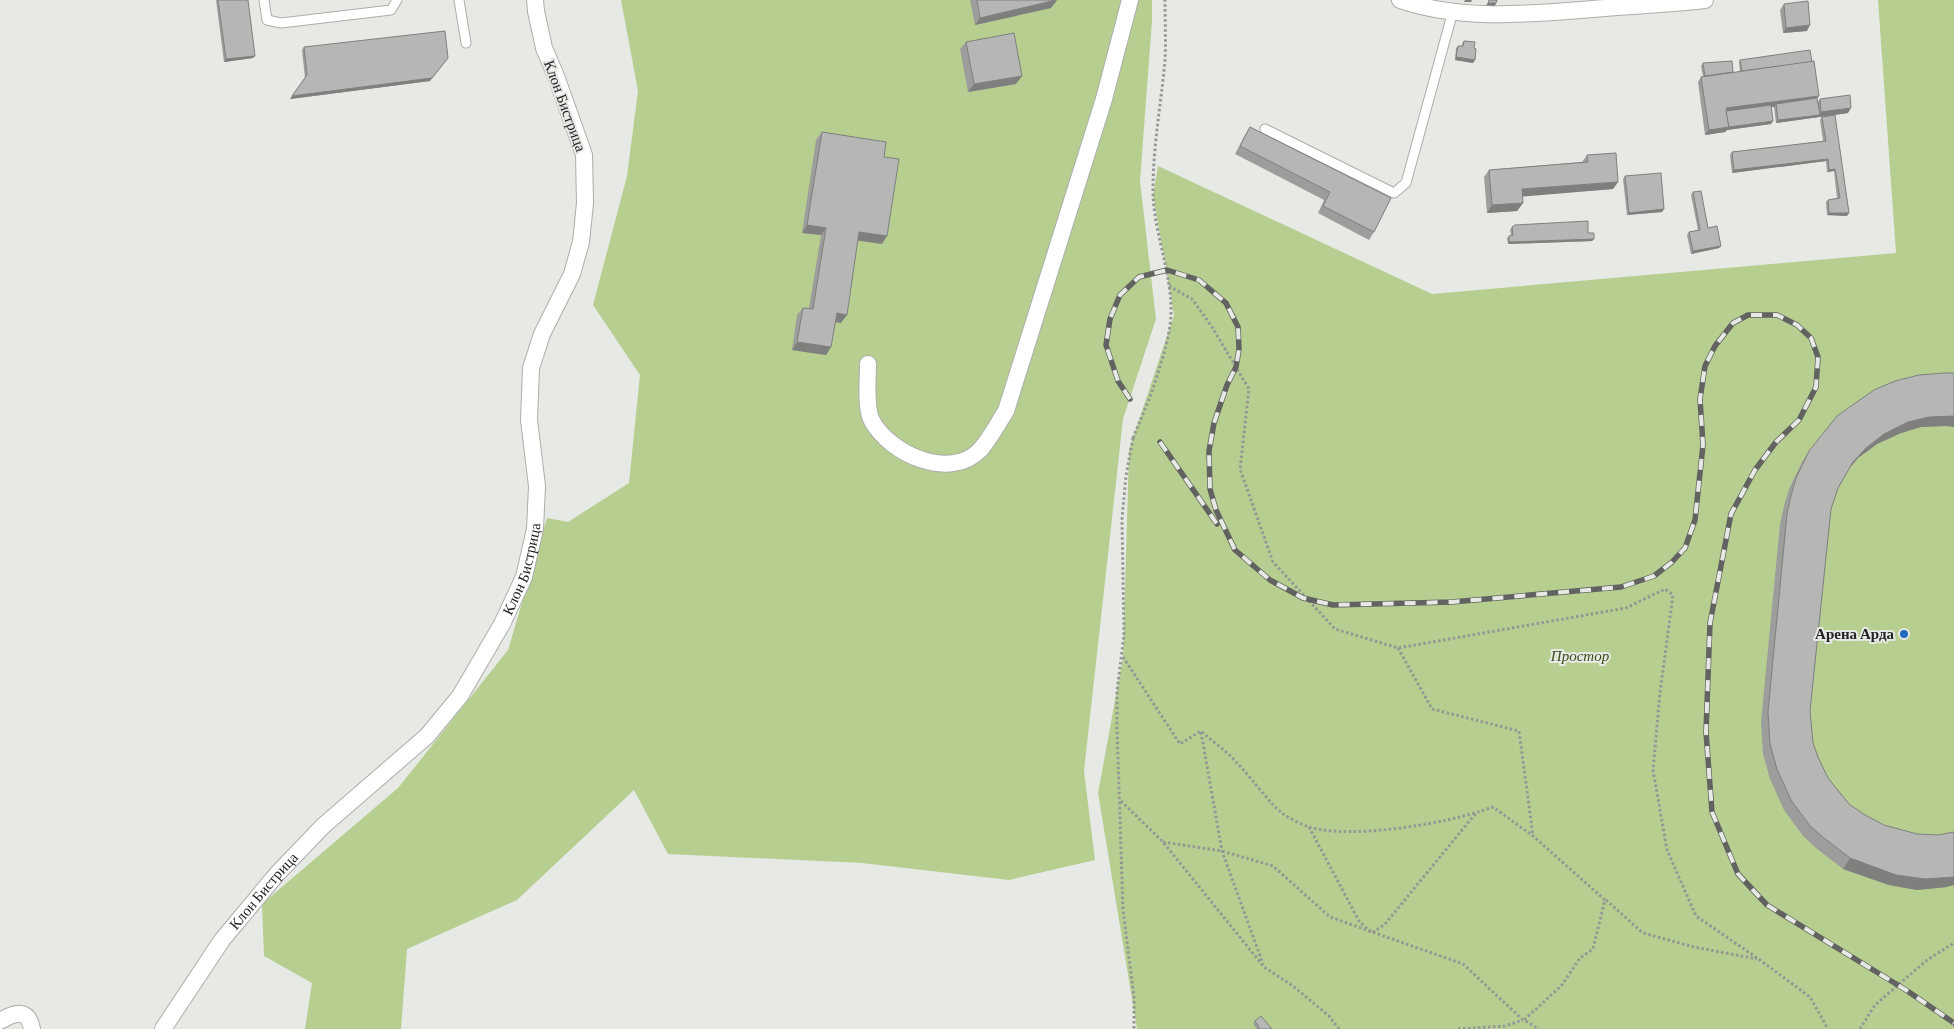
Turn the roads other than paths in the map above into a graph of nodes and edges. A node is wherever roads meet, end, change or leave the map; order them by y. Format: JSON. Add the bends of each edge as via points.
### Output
{"nodes":[{"id":1,"x":264,"y":0,"type":"edge"},
{"id":2,"x":397,"y":0,"type":"edge"},
{"id":3,"x":459,"y":0,"type":"edge"},
{"id":4,"x":536,"y":0,"type":"edge"},
{"id":5,"x":1130,"y":0,"type":"edge"},
{"id":6,"x":1400,"y":0,"type":"edge"},
{"id":7,"x":1701,"y":0,"type":"edge"},
{"id":8,"x":1705,"y":0,"type":"edge"},
{"id":9,"x":1453,"y":11,"type":"junction"},
{"id":10,"x":466,"y":43,"type":"dead end"},
{"id":11,"x":1264,"y":128,"type":"dead end"},
{"id":12,"x":868,"y":364,"type":"dead end"},
{"id":13,"x":0,"y":1020,"type":"edge"},
{"id":14,"x":32,"y":1029,"type":"edge"},
{"id":15,"x":164,"y":1029,"type":"edge"}],
"edges":[{"from":1,"to":2,"type":"lane","via":[[267,20],[281,23],[391,10]]},
{"from":3,"to":10,"type":"lane"},
{"from":4,"to":15,"type":"street","name":"Клон Бистрица","via":[[544,48],[584,155],[585,203],[581,242],[572,274],[542,334],[531,368],[529,420],[537,495],[535,529],[524,577],[502,624],[460,696],[427,736],[323,826],[277,874],[222,940]]},
{"from":5,"to":12,"type":"street","via":[[1104,99],[1006,411],[980,450],[956,464],[929,463],[907,454],[885,438],[871,420]]},
{"from":6,"to":9,"type":"street","via":[[1416,6]]},
{"from":7,"to":8,"type":"street"},
{"from":7,"to":9,"type":"street","via":[[1514,15]]},
{"from":9,"to":11,"type":"lane","via":[[1406,184],[1394,193]]},
{"from":13,"to":14,"type":"street","via":[[19,1013],[31,1021]]}]}
